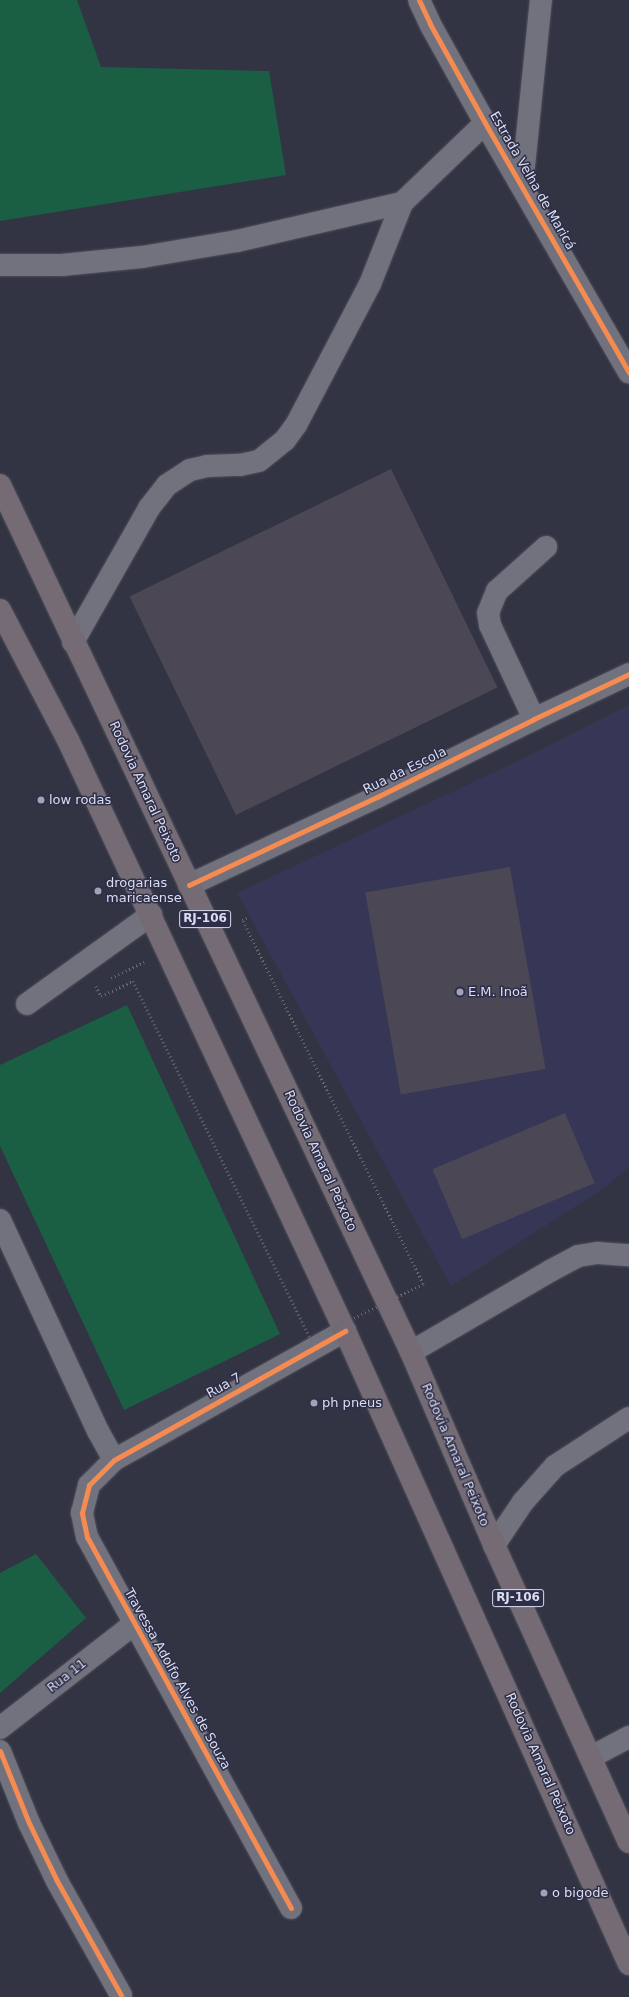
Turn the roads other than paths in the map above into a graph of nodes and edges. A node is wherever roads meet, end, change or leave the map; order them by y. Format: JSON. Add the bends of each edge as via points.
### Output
{"nodes":[{"id":1,"x":419,"y":0,"type":"edge"},
{"id":2,"x":541,"y":0,"type":"edge"},
{"id":3,"x":485,"y":123,"type":"junction"},
{"id":4,"x":522,"y":186,"type":"junction"},
{"id":5,"x":402,"y":203,"type":"junction"},
{"id":6,"x":0,"y":265,"type":"edge"},
{"id":7,"x":629,"y":372,"type":"edge"},
{"id":8,"x":0,"y":485,"type":"edge"},
{"id":9,"x":546,"y":547,"type":"dead end"},
{"id":10,"x":0,"y":610,"type":"edge"},
{"id":11,"x":73,"y":642,"type":"junction"},
{"id":12,"x":629,"y":674,"type":"edge"},
{"id":13,"x":534,"y":719,"type":"junction"},
{"id":14,"x":189,"y":885,"type":"junction"},
{"id":15,"x":151,"y":915,"type":"junction"},
{"id":16,"x":27,"y":1004,"type":"dead end"},
{"id":17,"x":0,"y":1220,"type":"edge"},
{"id":18,"x":629,"y":1255,"type":"edge"},
{"id":19,"x":345,"y":1331,"type":"junction"},
{"id":20,"x":411,"y":1352,"type":"junction"},
{"id":21,"x":629,"y":1418,"type":"edge"},
{"id":22,"x":114,"y":1460,"type":"junction"},
{"id":23,"x":494,"y":1545,"type":"junction"},
{"id":24,"x":134,"y":1624,"type":"junction"},
{"id":25,"x":0,"y":1728,"type":"edge"},
{"id":26,"x":629,"y":1737,"type":"edge"},
{"id":27,"x":0,"y":1751,"type":"edge"},
{"id":28,"x":591,"y":1757,"type":"junction"},
{"id":29,"x":629,"y":1842,"type":"edge"},
{"id":30,"x":291,"y":1908,"type":"dead end"},
{"id":31,"x":629,"y":1964,"type":"edge"},
{"id":32,"x":121,"y":1995,"type":"dead end"}],
"edges":[{"from":1,"to":3,"type":"street","name":"Estrada Velha de Maricá"},
{"from":2,"to":4,"type":"street"},
{"from":3,"to":4,"type":"street","name":"Estrada Velha de Maricá"},
{"from":3,"to":5,"type":"street"},
{"from":4,"to":7,"type":"street","name":"Estrada Velha de Maricá"},
{"from":5,"to":6,"type":"street","via":[[237,241],[142,257],[62,265]]},
{"from":5,"to":11,"type":"street","via":[[370,284],[296,424],[285,440],[259,461],[190,470],[167,485],[149,508]]},
{"from":8,"to":11,"type":"highway","name":"Rodovia Amaral Peixoto","number":"RJ-106"},
{"from":9,"to":13,"type":"street","via":[[497,591],[488,613],[490,625]]},
{"from":10,"to":15,"type":"highway","name":"Rodovia Amaral Peixoto","via":[[68,740]]},
{"from":11,"to":14,"type":"highway","name":"Rodovia Amaral Peixoto","number":"RJ-106"},
{"from":12,"to":13,"type":"street","name":"Rua da Escola"},
{"from":13,"to":14,"type":"street","name":"Rua da Escola","via":[[377,797]]},
{"from":14,"to":20,"type":"highway","name":"Rodovia Amaral Peixoto","number":"RJ-106"},
{"from":15,"to":16,"type":"street"},
{"from":15,"to":19,"type":"highway","name":"Rodovia Amaral Peixoto"},
{"from":17,"to":22,"type":"street","via":[[98,1432]]},
{"from":18,"to":20,"type":"street","via":[[598,1253],[578,1256]]},
{"from":19,"to":22,"type":"street","name":"Rua 7"},
{"from":19,"to":31,"type":"highway","name":"Rodovia Amaral Peixoto"},
{"from":20,"to":23,"type":"highway","name":"Rodovia Amaral Peixoto","number":"RJ-106"},
{"from":21,"to":23,"type":"street","via":[[555,1466],[523,1502]]},
{"from":22,"to":24,"type":"street","name":"Travessa Adolfo Alves de Souza","via":[[89,1485],[82,1513],[87,1537]]},
{"from":23,"to":28,"type":"highway","name":"Rodovia Amaral Peixoto","number":"RJ-106"},
{"from":24,"to":25,"type":"street","name":"Rua 11"},
{"from":24,"to":30,"type":"street","name":"Travessa Adolfo Alves de Souza"},
{"from":26,"to":28,"type":"street"},
{"from":27,"to":32,"type":"street","via":[[29,1823],[54,1874]]},
{"from":28,"to":29,"type":"highway","name":"Rodovia Amaral Peixoto","number":"RJ-106"}]}
